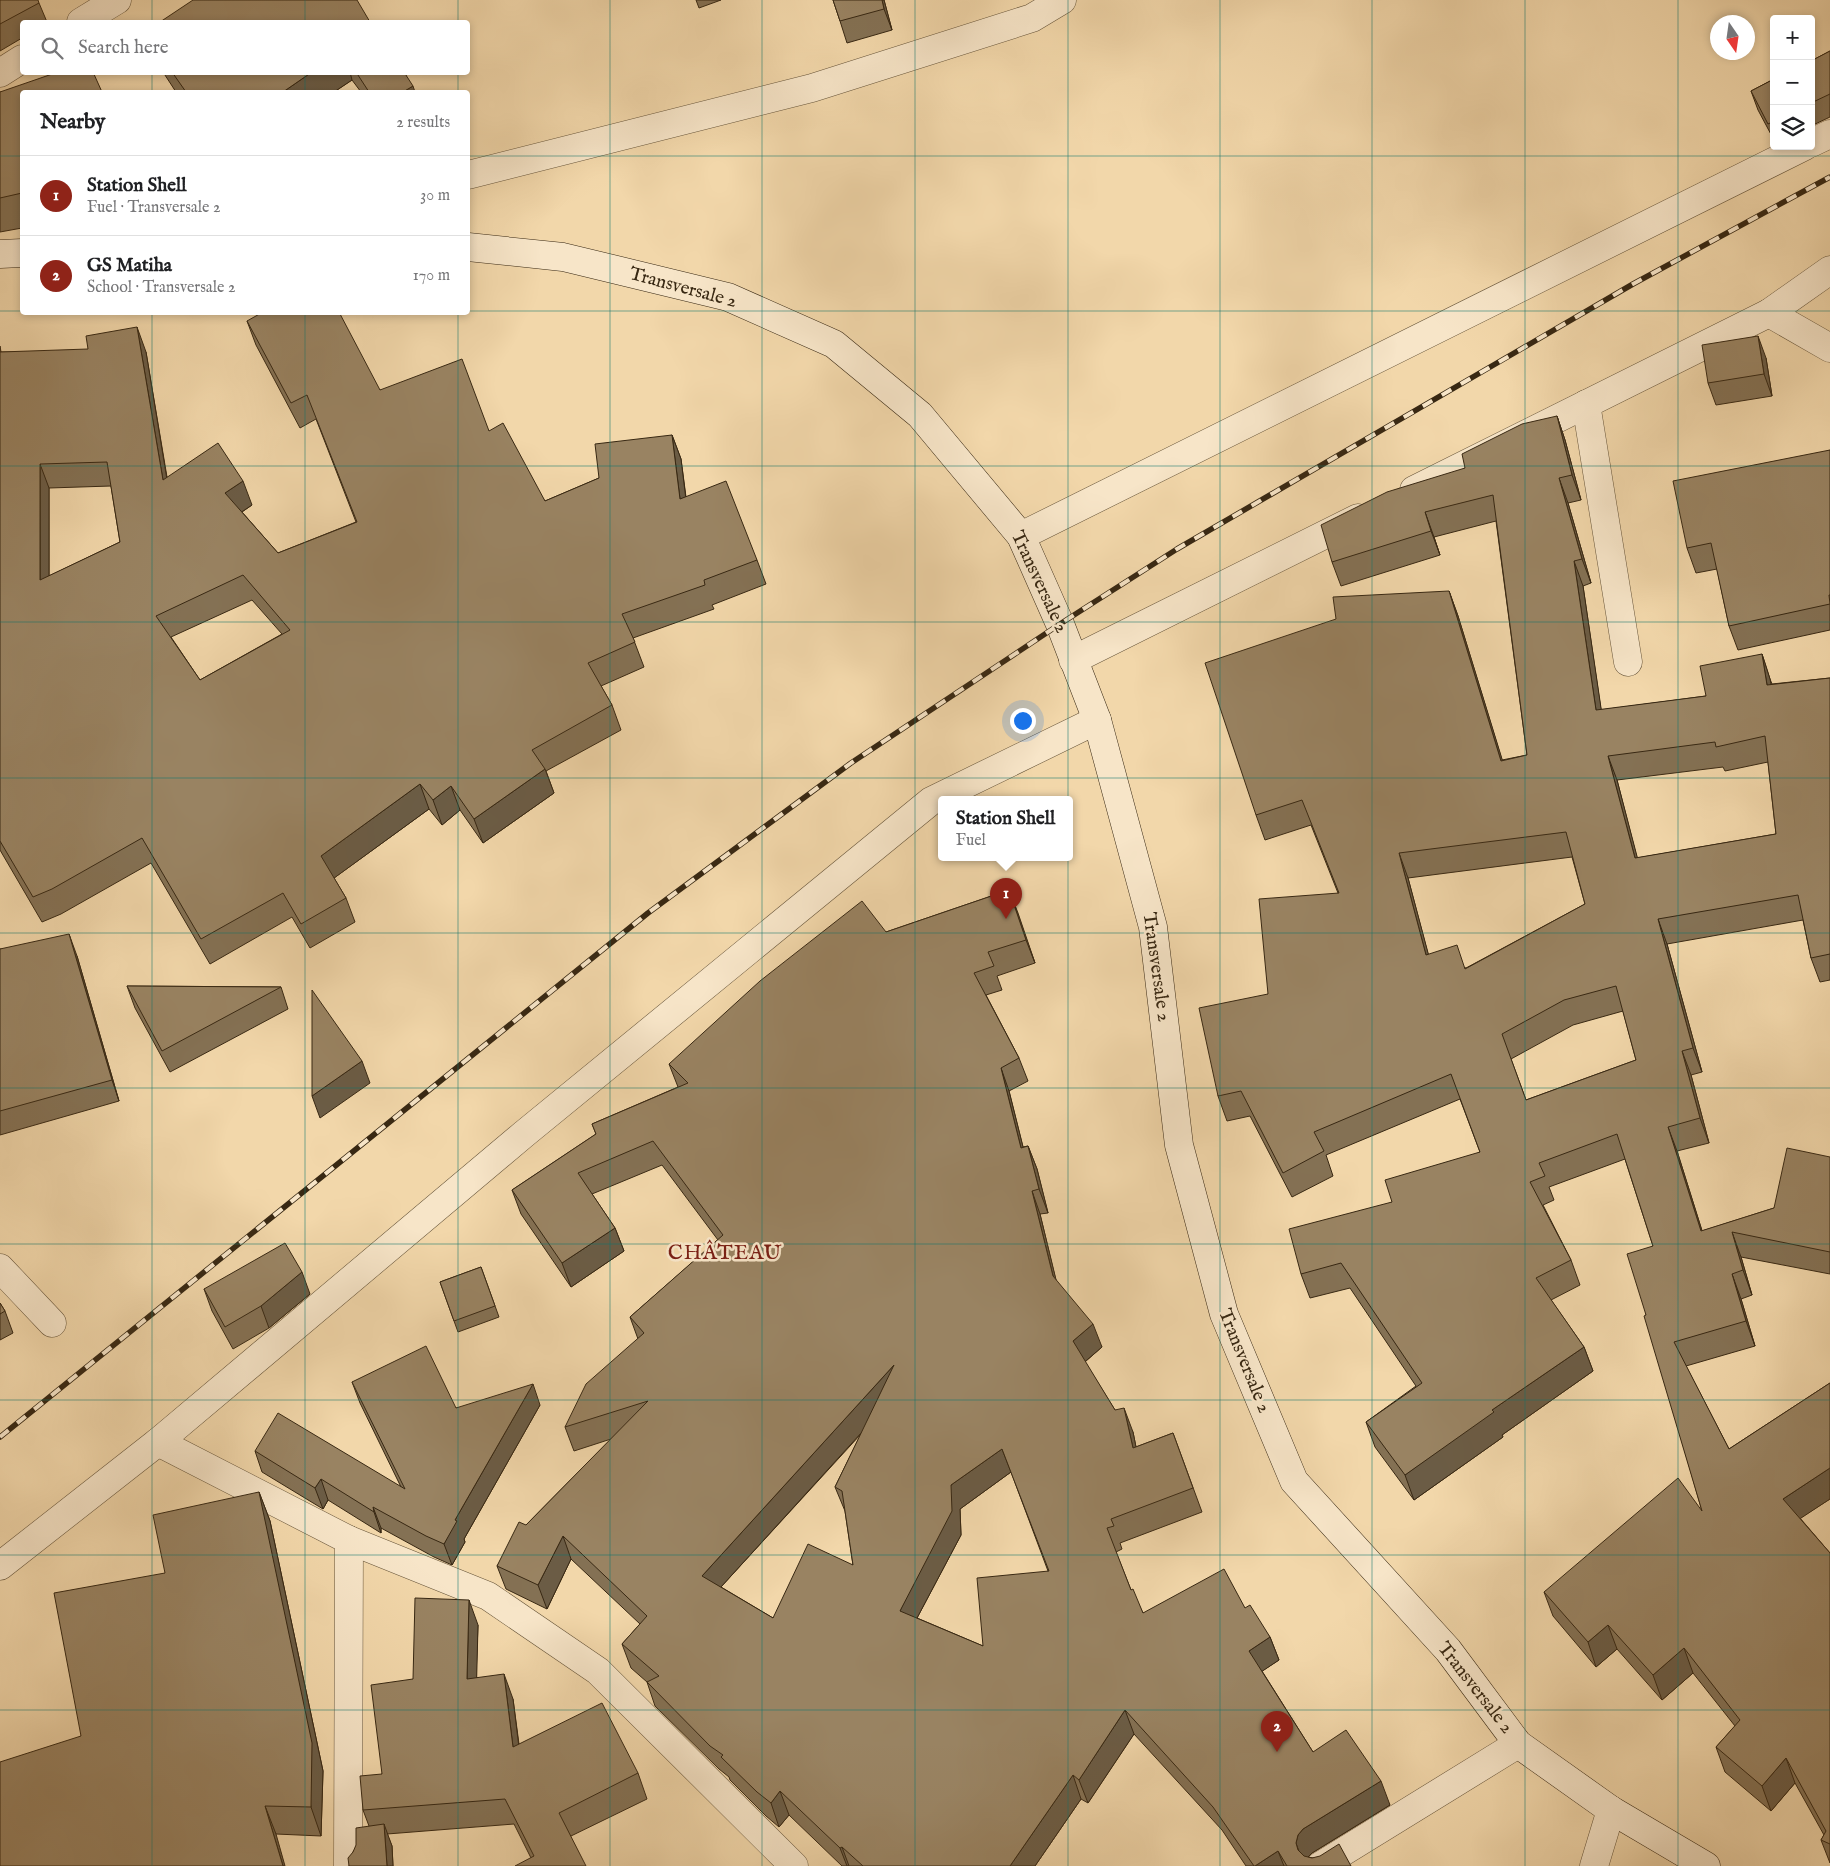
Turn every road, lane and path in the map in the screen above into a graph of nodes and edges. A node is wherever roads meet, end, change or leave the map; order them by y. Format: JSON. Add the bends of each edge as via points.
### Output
{"nodes":[{"id":1,"x":117,"y":0,"type":"edge"},
{"id":2,"x":1062,"y":0,"type":"edge"},
{"id":3,"x":84,"y":20,"type":"edge"},
{"id":4,"x":20,"y":60,"type":"edge"},
{"id":5,"x":0,"y":72,"type":"edge"},
{"id":6,"x":1830,"y":134,"type":"edge"},
{"id":7,"x":1815,"y":141,"type":"edge"},
{"id":8,"x":1798,"y":150,"type":"edge"},
{"id":9,"x":470,"y":174,"type":"edge"},
{"id":10,"x":470,"y":247,"type":"edge"},
{"id":11,"x":20,"y":253,"type":"edge"},
{"id":12,"x":0,"y":254,"type":"edge"},
{"id":13,"x":1830,"y":270,"type":"edge"},
{"id":14,"x":1769,"y":313,"type":"junction"},
{"id":15,"x":1830,"y":348,"type":"edge"},
{"id":16,"x":1586,"y":404,"type":"junction"},
{"id":17,"x":1022,"y":536,"type":"junction"},
{"id":18,"x":1073,"y":660,"type":"junction"},
{"id":19,"x":1628,"y":662,"type":"dead end"},
{"id":20,"x":1097,"y":720,"type":"junction"},
{"id":21,"x":942,"y":796,"type":"edge"},
{"id":22,"x":938,"y":798,"type":"edge"},
{"id":23,"x":0,"y":1268,"type":"edge"},
{"id":24,"x":52,"y":1323,"type":"dead end"},
{"id":25,"x":158,"y":1442,"type":"junction"},
{"id":26,"x":349,"y":1540,"type":"junction"},
{"id":27,"x":0,"y":1566,"type":"edge"},
{"id":28,"x":1518,"y":1744,"type":"junction"},
{"id":29,"x":1611,"y":1810,"type":"junction"},
{"id":30,"x":348,"y":1866,"type":"edge"},
{"id":31,"x":794,"y":1866,"type":"edge"},
{"id":32,"x":1320,"y":1866,"type":"edge"},
{"id":33,"x":1594,"y":1866,"type":"edge"},
{"id":34,"x":1706,"y":1866,"type":"edge"}],
"edges":[{"from":1,"to":3,"type":"street"},
{"from":2,"to":9,"type":"street","via":[[1032,18],[812,88]]},
{"from":4,"to":5,"type":"street"},
{"from":6,"to":7,"type":"street"},
{"from":8,"to":17,"type":"street"},
{"from":10,"to":17,"type":"street","name":"Transversale 2","via":[[563,257],[728,297],[834,344],[920,415]]},
{"from":11,"to":12,"type":"street"},
{"from":13,"to":14,"type":"street"},
{"from":14,"to":15,"type":"street"},
{"from":14,"to":16,"type":"street"},
{"from":16,"to":18,"type":"street"},
{"from":16,"to":19,"type":"street"},
{"from":17,"to":18,"type":"street","name":"Transversale 2"},
{"from":18,"to":20,"type":"street","name":"Transversale 2"},
{"from":20,"to":21,"type":"street"},
{"from":20,"to":28,"type":"street","name":"Transversale 2","via":[[1153,927],[1179,1145],[1224,1314],[1294,1480],[1448,1650]]},
{"from":22,"to":25,"type":"street","via":[[524,1134]]},
{"from":23,"to":24,"type":"street"},
{"from":25,"to":26,"type":"street"},
{"from":25,"to":27,"type":"street"},
{"from":26,"to":30,"type":"street"},
{"from":26,"to":31,"type":"street","via":[[488,1596],[598,1671]]},
{"from":28,"to":29,"type":"street","name":"Transversale 2"},
{"from":28,"to":32,"type":"street"},
{"from":29,"to":33,"type":"street"},
{"from":29,"to":34,"type":"street","name":"Transversale 2"}]}
